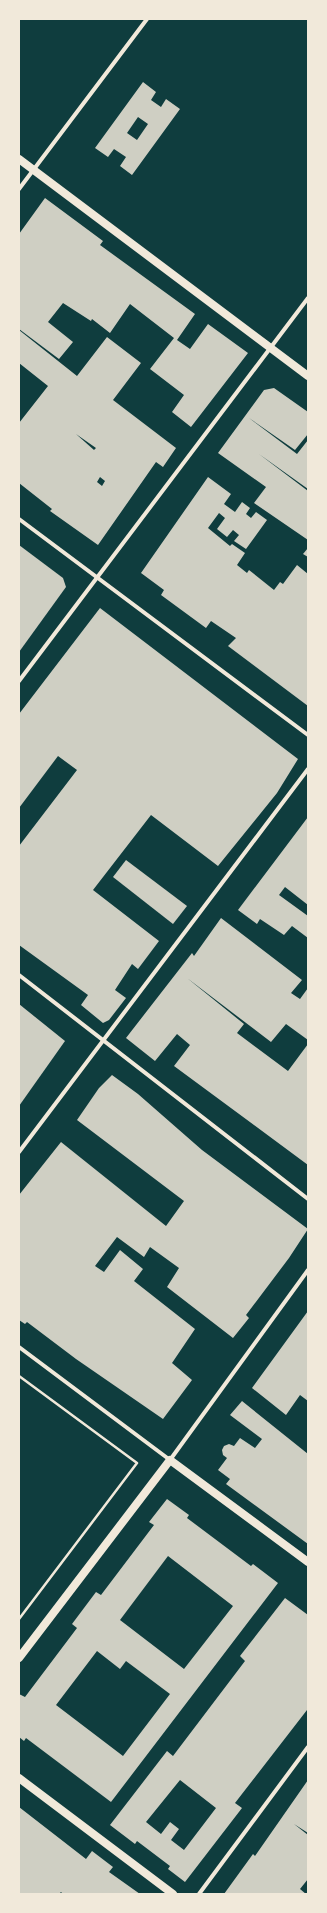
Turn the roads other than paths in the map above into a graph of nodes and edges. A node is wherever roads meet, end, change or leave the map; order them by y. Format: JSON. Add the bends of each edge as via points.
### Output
{"nodes":[{"id":1,"x":147,"y":19,"type":"edge"},
{"id":2,"x":19,"y":159,"type":"edge"},
{"id":3,"x":34,"y":170,"type":"junction"},
{"id":4,"x":19,"y":189,"type":"edge"},
{"id":5,"x":308,"y":298,"type":"edge"},
{"id":6,"x":270,"y":348,"type":"junction"},
{"id":7,"x":308,"y":376,"type":"edge"},
{"id":8,"x":19,"y":519,"type":"edge"},
{"id":9,"x":97,"y":578,"type":"junction"},
{"id":10,"x":19,"y":681,"type":"edge"},
{"id":11,"x":308,"y":735,"type":"edge"},
{"id":12,"x":308,"y":769,"type":"edge"},
{"id":13,"x":19,"y":975,"type":"edge"},
{"id":14,"x":103,"y":1040,"type":"junction"},
{"id":15,"x":19,"y":1152,"type":"edge"},
{"id":16,"x":308,"y":1199,"type":"edge"},
{"id":17,"x":308,"y":1270,"type":"edge"},
{"id":18,"x":19,"y":1347,"type":"edge"},
{"id":19,"x":170,"y":1460,"type":"junction"},
{"id":20,"x":308,"y":1562,"type":"edge"},
{"id":21,"x":19,"y":1658,"type":"edge"},
{"id":22,"x":308,"y":1747,"type":"edge"},
{"id":23,"x":19,"y":1778,"type":"edge"},
{"id":24,"x":173,"y":1894,"type":"edge"},
{"id":25,"x":199,"y":1894,"type":"edge"}],
"edges":[{"from":1,"to":3,"type":"street"},
{"from":2,"to":3,"type":"main road"},
{"from":3,"to":4,"type":"street"},
{"from":3,"to":6,"type":"main road"},
{"from":5,"to":6,"type":"street"},
{"from":6,"to":7,"type":"main road"},
{"from":6,"to":9,"type":"street"},
{"from":8,"to":9,"type":"street"},
{"from":9,"to":10,"type":"street"},
{"from":9,"to":11,"type":"street"},
{"from":12,"to":14,"type":"street"},
{"from":13,"to":14,"type":"street"},
{"from":14,"to":15,"type":"street"},
{"from":14,"to":16,"type":"street"},
{"from":17,"to":19,"type":"street"},
{"from":18,"to":19,"type":"street"},
{"from":19,"to":20,"type":"main road"},
{"from":19,"to":21,"type":"main road"},
{"from":22,"to":25,"type":"street"},
{"from":23,"to":24,"type":"main road"}]}
